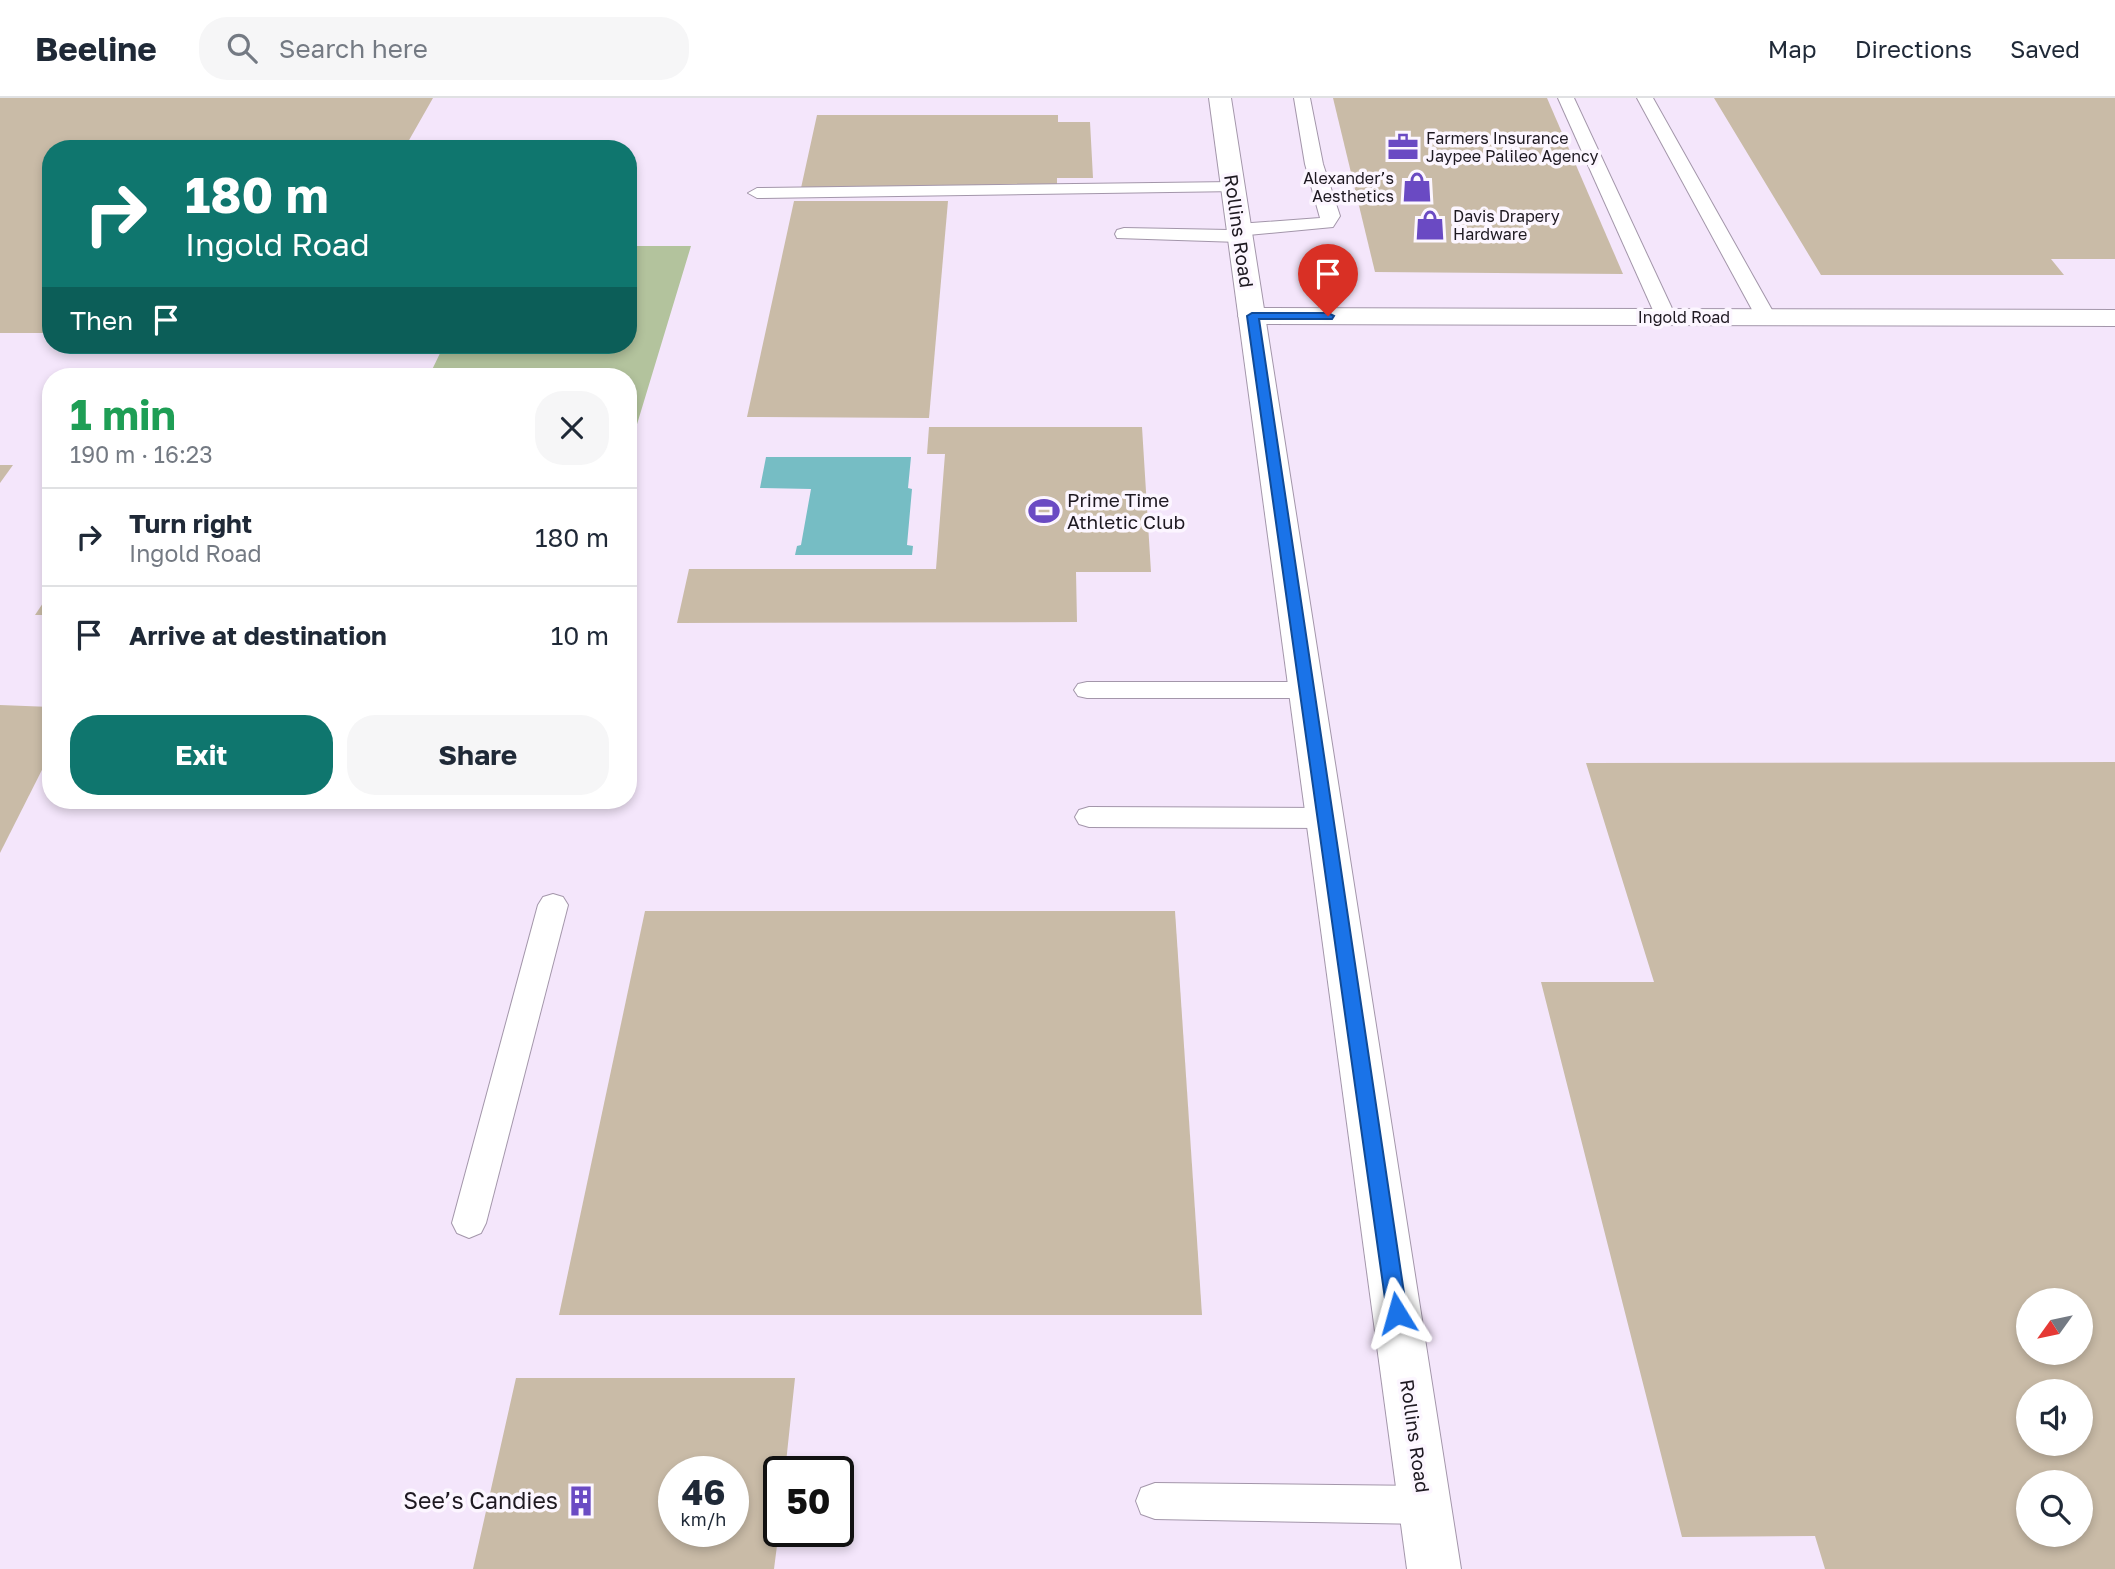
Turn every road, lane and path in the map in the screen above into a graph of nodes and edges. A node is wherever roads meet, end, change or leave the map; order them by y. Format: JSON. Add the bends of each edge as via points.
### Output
{"nodes":[{"id":1,"x":1220,"y":98,"type":"edge"},
{"id":2,"x":1302,"y":98,"type":"edge"},
{"id":3,"x":1566,"y":98,"type":"edge"},
{"id":4,"x":1645,"y":98,"type":"edge"},
{"id":5,"x":1233,"y":187,"type":"junction"},
{"id":6,"x":757,"y":194,"type":"dead end"},
{"id":7,"x":1238,"y":233,"type":"junction"},
{"id":8,"x":1124,"y":234,"type":"dead end"},
{"id":9,"x":1252,"y":316,"type":"junction"},
{"id":10,"x":1666,"y":317,"type":"junction"},
{"id":11,"x":1766,"y":317,"type":"junction"},
{"id":12,"x":2115,"y":318,"type":"edge"},
{"id":13,"x":1087,"y":690,"type":"dead end"},
{"id":14,"x":1306,"y":690,"type":"junction"},
{"id":15,"x":1089,"y":817,"type":"dead end"},
{"id":16,"x":1325,"y":818,"type":"junction"},
{"id":17,"x":553,"y":905,"type":"dead end"},
{"id":18,"x":469,"y":1223,"type":"dead end"},
{"id":19,"x":1155,"y":1501,"type":"dead end"},
{"id":20,"x":1425,"y":1505,"type":"junction"},
{"id":21,"x":1434,"y":1569,"type":"edge"}],
"edges":[{"from":1,"to":5,"type":"main road","name":"Rollins Road"},
{"from":2,"to":7,"type":"lane","via":[[1314,164],[1331,216],[1326,223],[1312,226]]},
{"from":3,"to":10,"type":"lane"},
{"from":4,"to":11,"type":"lane"},
{"from":5,"to":6,"type":"lane"},
{"from":5,"to":7,"type":"main road","name":"Rollins Road"},
{"from":7,"to":8,"type":"lane"},
{"from":7,"to":9,"type":"main road","name":"Rollins Road"},
{"from":9,"to":10,"type":"main road","name":"Ingold Road"},
{"from":9,"to":14,"type":"main road","name":"Rollins Road"},
{"from":10,"to":11,"type":"main road","name":"Ingold Road"},
{"from":11,"to":12,"type":"main road","name":"Ingold Road"},
{"from":13,"to":14,"type":"lane"},
{"from":14,"to":16,"type":"main road","name":"Rollins Road"},
{"from":15,"to":16,"type":"lane"},
{"from":16,"to":20,"type":"main road","name":"Rollins Road"},
{"from":17,"to":18,"type":"lane"},
{"from":19,"to":20,"type":"lane"},
{"from":20,"to":21,"type":"main road","name":"Rollins Road"}]}
